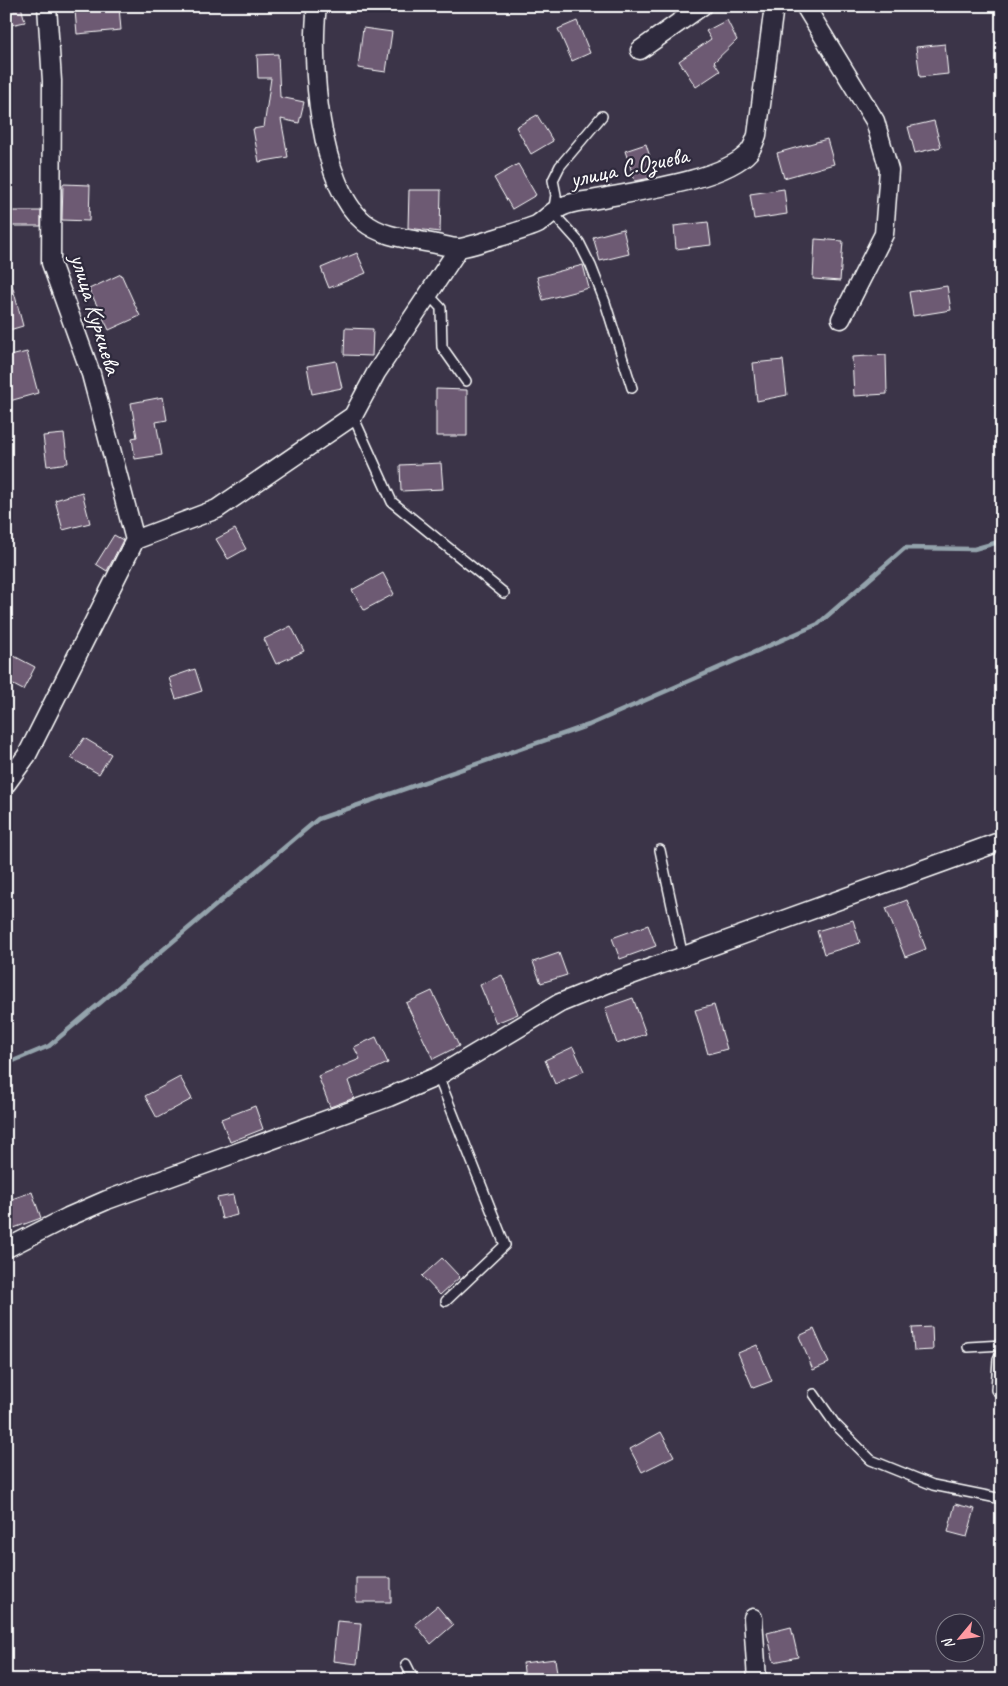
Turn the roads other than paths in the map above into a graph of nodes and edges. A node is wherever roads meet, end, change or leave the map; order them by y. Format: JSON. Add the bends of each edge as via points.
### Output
{"nodes":[{"id":1,"x":47,"y":6,"type":"edge"},
{"id":2,"x":317,"y":6,"type":"edge"},
{"id":3,"x":702,"y":6,"type":"edge"},
{"id":4,"x":774,"y":6,"type":"edge"},
{"id":5,"x":805,"y":6,"type":"edge"},
{"id":6,"x":640,"y":50,"type":"dead end"},
{"id":7,"x":602,"y":116,"type":"dead end"},
{"id":8,"x":553,"y":213,"type":"junction"},
{"id":9,"x":459,"y":248,"type":"junction"},
{"id":10,"x":428,"y":294,"type":"junction"},
{"id":11,"x":841,"y":319,"type":"dead end"},
{"id":12,"x":466,"y":381,"type":"dead end"},
{"id":13,"x":632,"y":388,"type":"dead end"},
{"id":14,"x":353,"y":416,"type":"junction"},
{"id":15,"x":136,"y":540,"type":"junction"},
{"id":16,"x":504,"y":593,"type":"dead end"},
{"id":17,"x":6,"y":784,"type":"edge"},
{"id":18,"x":1002,"y":841,"type":"edge"},
{"id":19,"x":660,"y":850,"type":"dead end"},
{"id":20,"x":683,"y":957,"type":"junction"},
{"id":21,"x":438,"y":1076,"type":"junction"},
{"id":22,"x":8,"y":1247,"type":"dead end"},
{"id":23,"x":446,"y":1301,"type":"dead end"},
{"id":24,"x":1002,"y":1345,"type":"edge"},
{"id":25,"x":968,"y":1346,"type":"dead end"},
{"id":26,"x":1002,"y":1352,"type":"edge"},
{"id":27,"x":996,"y":1390,"type":"dead end"},
{"id":28,"x":814,"y":1394,"type":"dead end"},
{"id":29,"x":1002,"y":1499,"type":"edge"},
{"id":30,"x":753,"y":1618,"type":"dead end"},
{"id":31,"x":406,"y":1664,"type":"dead end"},
{"id":32,"x":414,"y":1680,"type":"edge"},
{"id":33,"x":757,"y":1680,"type":"edge"}],
"edges":[{"from":1,"to":15,"type":"street","name":"улица Куркиева","via":[[52,80],[51,263],[91,374]]},
{"from":2,"to":9,"type":"street","name":"улица С.Озиева","via":[[315,60],[323,130],[332,168],[344,196],[360,218],[378,230]]},
{"from":3,"to":6,"type":"street"},
{"from":4,"to":8,"type":"street","name":"улица С.Озиева","via":[[757,135],[749,151],[733,164],[709,174],[564,205]]},
{"from":5,"to":11,"type":"street","via":[[875,121],[889,170],[884,234]]},
{"from":7,"to":8,"type":"lane","via":[[560,166],[553,180],[556,196]]},
{"from":8,"to":9,"type":"street","name":"улица С.Озиева","via":[[536,225]]},
{"from":8,"to":13,"type":"lane","via":[[579,242],[590,266]]},
{"from":9,"to":10,"type":"street"},
{"from":10,"to":12,"type":"lane","via":[[441,308],[442,347]]},
{"from":10,"to":14,"type":"street","via":[[376,373]]},
{"from":14,"to":15,"type":"street","via":[[217,509]]},
{"from":14,"to":16,"type":"lane","via":[[392,502]]},
{"from":15,"to":17,"type":"street","via":[[27,755]]},
{"from":18,"to":20,"type":"street"},
{"from":19,"to":20,"type":"lane"},
{"from":20,"to":21,"type":"street","via":[[560,1004]]},
{"from":21,"to":22,"type":"street","via":[[107,1200]]},
{"from":21,"to":23,"type":"lane","via":[[505,1245]]},
{"from":24,"to":25,"type":"lane"},
{"from":26,"to":27,"type":"lane","via":[[998,1359]]},
{"from":28,"to":29,"type":"lane","via":[[835,1424],[871,1460],[933,1485]]},
{"from":30,"to":33,"type":"street"},
{"from":31,"to":32,"type":"lane"}]}
